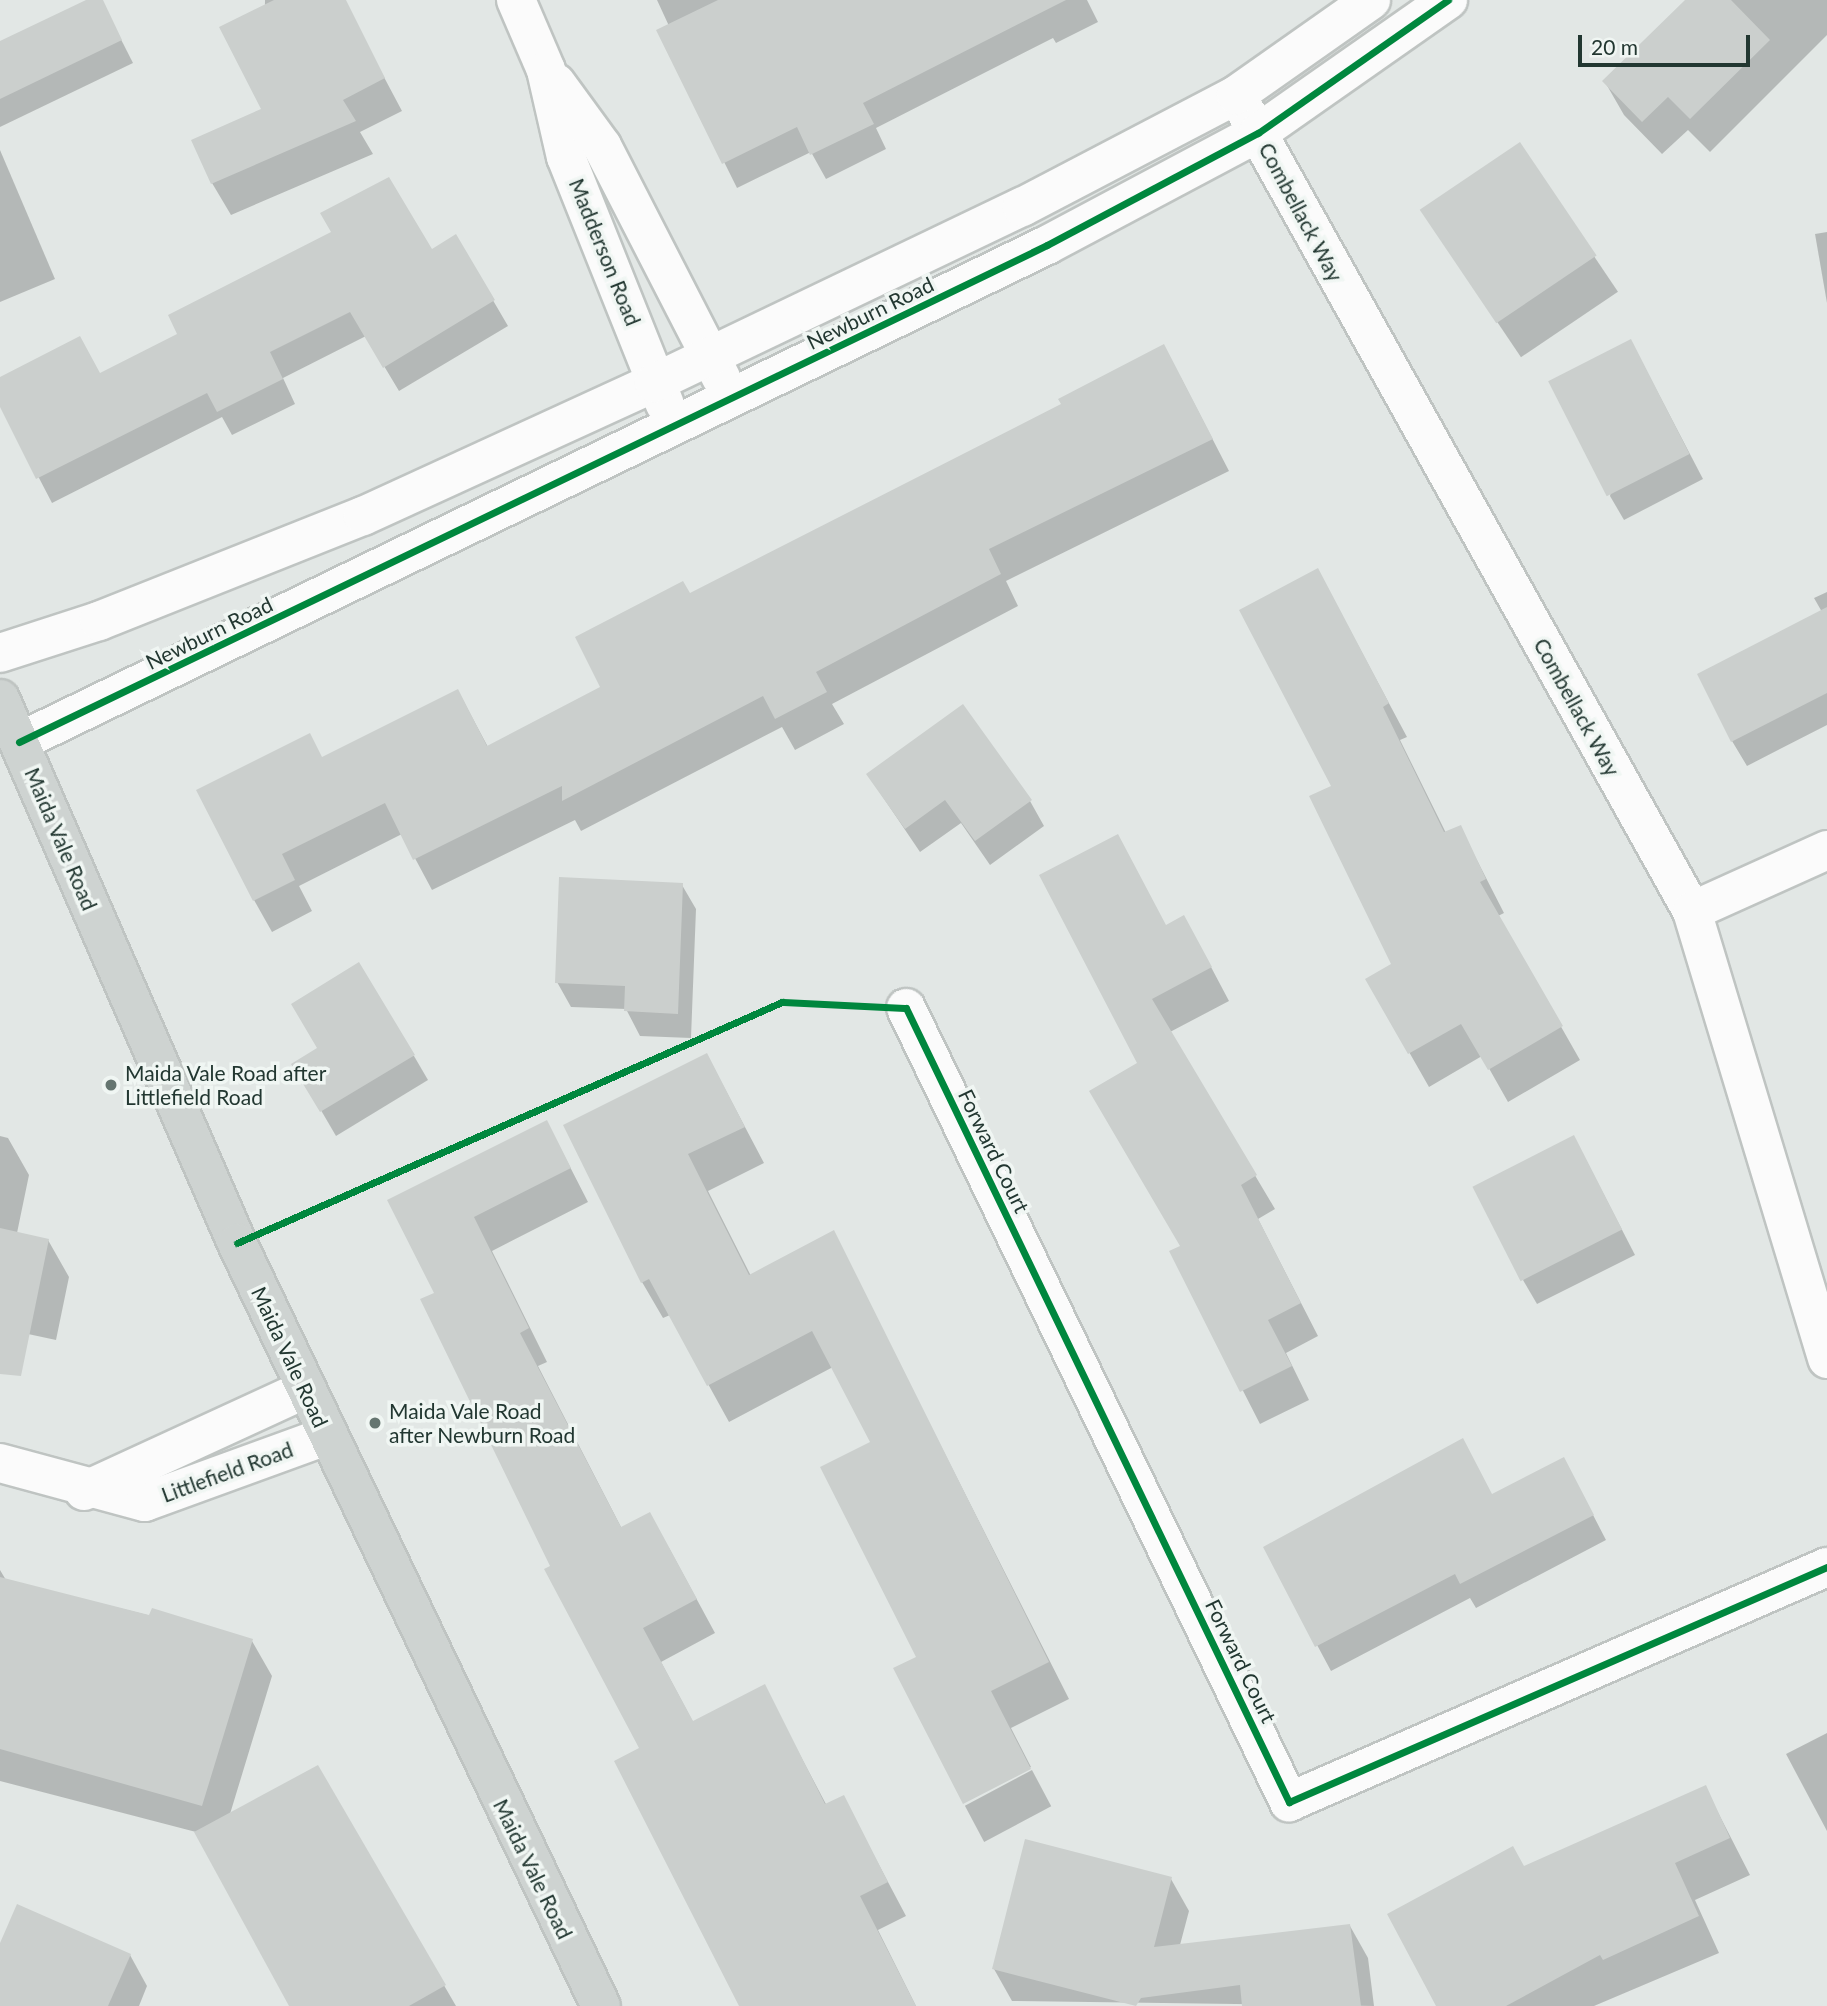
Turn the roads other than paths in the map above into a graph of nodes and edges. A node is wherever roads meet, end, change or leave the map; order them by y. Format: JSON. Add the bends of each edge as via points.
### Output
{"nodes":[{"id":1,"x":516,"y":0,"type":"edge"},
{"id":2,"x":1371,"y":0,"type":"edge"},
{"id":3,"x":1448,"y":0,"type":"edge"},
{"id":4,"x":546,"y":70,"type":"junction"},
{"id":5,"x":1236,"y":95,"type":"junction"},
{"id":6,"x":1258,"y":133,"type":"junction"},
{"id":7,"x":710,"y":356,"type":"junction"},
{"id":8,"x":654,"y":383,"type":"junction"},
{"id":9,"x":733,"y":403,"type":"junction"},
{"id":10,"x":678,"y":428,"type":"junction"},
{"id":11,"x":0,"y":653,"type":"edge"},
{"id":12,"x":0,"y":699,"type":"edge"},
{"id":13,"x":19,"y":742,"type":"junction"},
{"id":14,"x":1827,"y":850,"type":"edge"},
{"id":15,"x":1692,"y":911,"type":"junction"},
{"id":16,"x":906,"y":1008,"type":"dead end"},
{"id":17,"x":1827,"y":1359,"type":"edge"},
{"id":18,"x":306,"y":1389,"type":"junction"},
{"id":19,"x":326,"y":1436,"type":"junction"},
{"id":20,"x":0,"y":1463,"type":"edge"},
{"id":21,"x":85,"y":1491,"type":"junction"},
{"id":22,"x":1827,"y":1567,"type":"edge"},
{"id":23,"x":601,"y":2006,"type":"edge"}],
"edges":[{"from":1,"to":4,"type":"street","name":"Madderson Road"},
{"from":2,"to":5,"type":"street","name":"Newburn Road"},
{"from":3,"to":6,"type":"street","name":"Newburn Road"},
{"from":4,"to":7,"type":"street","name":"Madderson Road","via":[[603,146]]},
{"from":4,"to":8,"type":"street","name":"Madderson Road","via":[[566,157],[616,268]]},
{"from":5,"to":6,"type":"street","name":"Combellack Way"},
{"from":5,"to":7,"type":"street","name":"Newburn Road","via":[[1022,207]]},
{"from":6,"to":9,"type":"street","name":"Newburn Road"},
{"from":6,"to":15,"type":"street","name":"Combellack Way"},
{"from":7,"to":8,"type":"street","name":"Newburn Road"},
{"from":7,"to":9,"type":"street","name":"Madderson Road"},
{"from":8,"to":10,"type":"street","name":"Madderson Road"},
{"from":8,"to":11,"type":"street","name":"Newburn Road","via":[[363,516],[99,621]]},
{"from":9,"to":10,"type":"street","name":"Newburn Road"},
{"from":10,"to":13,"type":"street","name":"Newburn Road"},
{"from":12,"to":13,"type":"main road","name":"Maida Vale Road"},
{"from":13,"to":18,"type":"main road","name":"Maida Vale Road"},
{"from":14,"to":15,"type":"street"},
{"from":15,"to":17,"type":"street","name":"Combellack Way"},
{"from":16,"to":22,"type":"street","name":"Forward Court","via":[[1289,1802]]},
{"from":18,"to":19,"type":"main road","name":"Maida Vale Road"},
{"from":18,"to":21,"type":"street","name":"Littlefield Road"},
{"from":19,"to":21,"type":"street","name":"Littlefield Road","via":[[145,1502]]},
{"from":19,"to":23,"type":"main road","name":"Maida Vale Road"},
{"from":20,"to":21,"type":"street","name":"Littlefield Road"}]}
